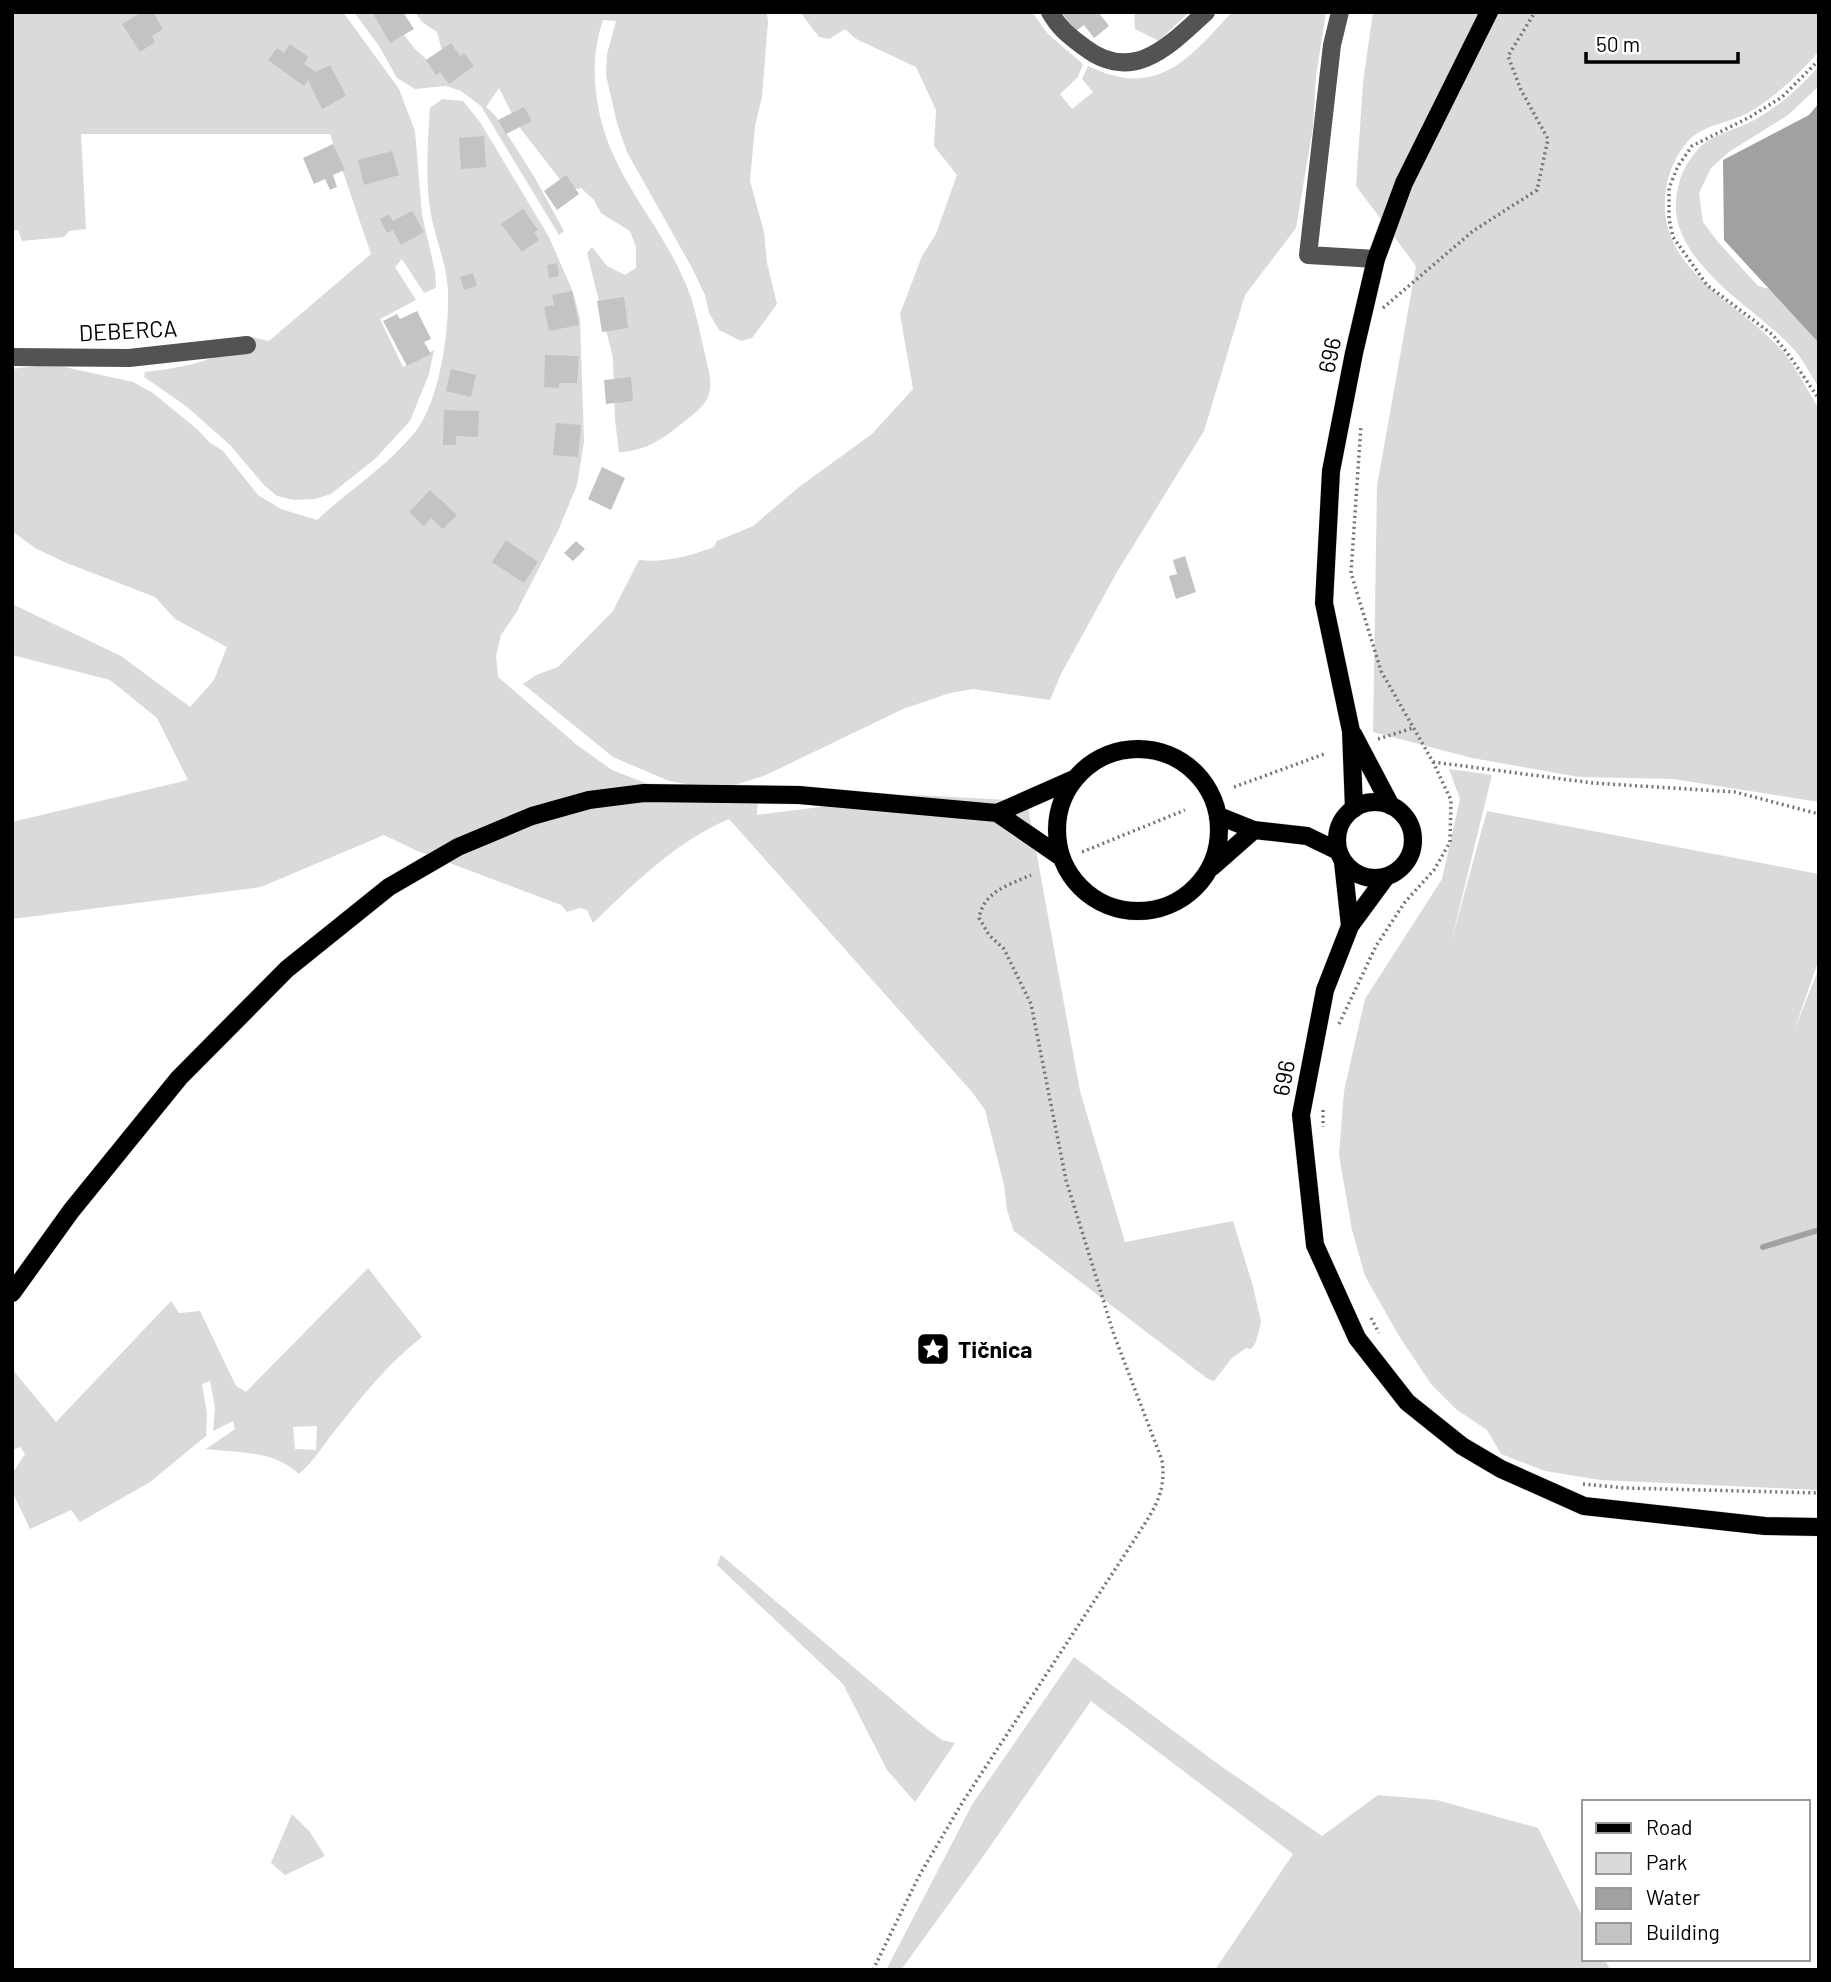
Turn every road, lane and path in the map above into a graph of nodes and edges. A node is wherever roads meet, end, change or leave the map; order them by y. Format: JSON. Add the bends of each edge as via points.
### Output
{"nodes":[{"id":1,"x":1050,"y":12,"type":"edge"},
{"id":2,"x":1206,"y":12,"type":"edge"},
{"id":3,"x":1340,"y":12,"type":"edge"},
{"id":4,"x":1489,"y":12,"type":"edge"},
{"id":5,"x":1535,"y":12,"type":"edge"},
{"id":6,"x":1819,"y":60,"type":"edge"},
{"id":7,"x":1377,"y":259,"type":"junction"},
{"id":8,"x":1382,"y":309,"type":"dead end"},
{"id":9,"x":247,"y":345,"type":"dead end"},
{"id":10,"x":12,"y":357,"type":"edge"},
{"id":11,"x":1819,"y":399,"type":"edge"},
{"id":12,"x":1362,"y":413,"type":"dead end"},
{"id":13,"x":1413,"y":728,"type":"junction"},
{"id":14,"x":1351,"y":731,"type":"junction"},
{"id":15,"x":1378,"y":739,"type":"dead end"},
{"id":16,"x":1327,"y":753,"type":"dead end"},
{"id":17,"x":1433,"y":762,"type":"junction"},
{"id":18,"x":1074,"y":779,"type":"junction"},
{"id":19,"x":1234,"y":787,"type":"dead end"},
{"id":20,"x":1391,"y":806,"type":"junction"},
{"id":21,"x":1354,"y":809,"type":"junction"},
{"id":22,"x":1185,"y":810,"type":"dead end"},
{"id":23,"x":998,"y":813,"type":"junction"},
{"id":24,"x":1819,"y":814,"type":"edge"},
{"id":25,"x":1219,"y":816,"type":"junction"},
{"id":26,"x":1339,"y":827,"type":"junction"},
{"id":27,"x":1254,"y":830,"type":"junction"},
{"id":28,"x":1307,"y":836,"type":"junction"},
{"id":29,"x":1082,"y":852,"type":"dead end"},
{"id":30,"x":1341,"y":856,"type":"junction"},
{"id":31,"x":1061,"y":857,"type":"junction"},
{"id":32,"x":1211,"y":868,"type":"junction"},
{"id":33,"x":1031,"y":875,"type":"dead end"},
{"id":34,"x":1386,"y":877,"type":"junction"},
{"id":35,"x":1350,"y":926,"type":"junction"},
{"id":36,"x":1338,"y":1026,"type":"dead end"},
{"id":37,"x":1323,"y":1107,"type":"dead end"},
{"id":38,"x":1323,"y":1134,"type":"dead end"},
{"id":39,"x":12,"y":1293,"type":"edge"},
{"id":40,"x":1364,"y":1308,"type":"dead end"},
{"id":41,"x":1383,"y":1340,"type":"dead end"},
{"id":42,"x":1582,"y":1484,"type":"dead end"},
{"id":43,"x":1819,"y":1493,"type":"edge"},
{"id":44,"x":1819,"y":1527,"type":"edge"},
{"id":45,"x":873,"y":1970,"type":"edge"}],
"edges":[{"from":1,"to":2,"type":"street","via":[[1059,28],[1094,55],[1125,64],[1163,51]]},
{"from":3,"to":7,"type":"street","via":[[1308,255]]},
{"from":4,"to":7,"type":"main road","name":"696","number":"696","via":[[1404,183]]},
{"from":5,"to":8,"type":"path","via":[[1508,57],[1548,139],[1536,190],[1473,230]]},
{"from":6,"to":11,"type":"path","via":[[1782,97],[1692,146],[1669,188],[1669,219],[1673,237],[1707,285],[1773,335]]},
{"from":7,"to":14,"type":"main road","name":"696","number":"696","via":[[1331,471],[1324,603]]},
{"from":9,"to":10,"type":"street","name":"DEBERCA","via":[[130,358]]},
{"from":12,"to":13,"type":"path","via":[[1351,573],[1381,671]]},
{"from":13,"to":15,"type":"path"},
{"from":13,"to":17,"type":"path"},
{"from":14,"to":20,"type":"main road","name":"696","number":"696"},
{"from":14,"to":21,"type":"main road","name":"696","number":"696"},
{"from":16,"to":19,"type":"path"},
{"from":17,"to":24,"type":"path","via":[[1593,783],[1735,792]]},
{"from":17,"to":36,"type":"path","via":[[1451,800],[1450,842],[1376,946]]},
{"from":18,"to":23,"type":"main road"},
{"from":18,"to":25,"type":"main road","via":[[1094,761],[1119,751],[1145,748],[1171,755],[1194,770],[1210,791]]},
{"from":18,"to":31,"type":"main road","via":[[1061,803],[1056,830]]},
{"from":20,"to":21,"type":"main road","via":[[1366,803]]},
{"from":20,"to":34,"type":"main road","name":"696","number":"696","via":[[1402,814],[1413,837],[1406,862]]},
{"from":21,"to":26,"type":"main road"},
{"from":22,"to":29,"type":"path"},
{"from":23,"to":31,"type":"main road"},
{"from":23,"to":39,"type":"main road","via":[[799,795],[644,793],[589,800],[532,816],[458,847],[389,887],[277,979],[179,1078],[71,1211]]},
{"from":25,"to":27,"type":"main road"},
{"from":25,"to":32,"type":"main road","via":[[1219,843]]},
{"from":26,"to":28,"type":"main road"},
{"from":26,"to":30,"type":"main road","name":"696","number":"696","via":[[1336,839]]},
{"from":27,"to":28,"type":"main road"},
{"from":27,"to":32,"type":"main road"},
{"from":28,"to":30,"type":"main road"},
{"from":30,"to":34,"type":"main road","via":[[1362,876]]},
{"from":30,"to":35,"type":"main road","name":"696","number":"696"},
{"from":31,"to":32,"type":"main road","via":[[1073,880],[1094,899],[1119,910],[1146,912],[1172,905],[1195,890]]},
{"from":33,"to":45,"type":"path","via":[[997,891],[981,905],[979,918],[1004,949],[1031,1004],[1066,1180],[1165,1479],[1158,1501],[962,1803],[919,1876]]},
{"from":34,"to":35,"type":"main road","name":"696","number":"696"},
{"from":35,"to":44,"type":"main road","name":"696","number":"696","via":[[1325,990],[1301,1115],[1315,1245],[1357,1338],[1407,1402],[1462,1446],[1584,1506],[1765,1526]]},
{"from":37,"to":38,"type":"path"},
{"from":40,"to":41,"type":"path"},
{"from":42,"to":43,"type":"path"}]}
